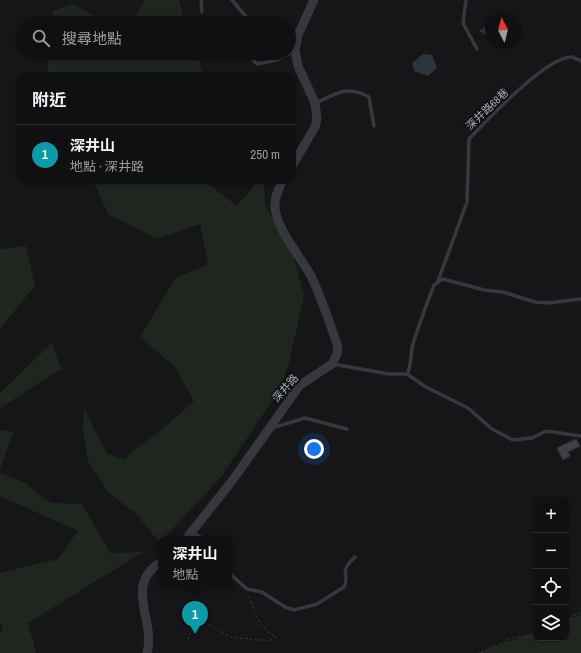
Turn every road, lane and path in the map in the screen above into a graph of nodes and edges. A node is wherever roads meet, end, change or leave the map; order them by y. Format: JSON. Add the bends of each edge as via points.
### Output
{"nodes":[{"id":1,"x":201,"y":0,"type":"edge"},
{"id":2,"x":232,"y":0,"type":"edge"},
{"id":3,"x":314,"y":0,"type":"edge"},
{"id":4,"x":466,"y":0,"type":"edge"},
{"id":5,"x":202,"y":12,"type":"dead end"},
{"id":6,"x":245,"y":16,"type":"edge"},
{"id":7,"x":296,"y":45,"type":"edge"},
{"id":8,"x":477,"y":49,"type":"dead end"},
{"id":9,"x":296,"y":55,"type":"edge"},
{"id":10,"x":253,"y":60,"type":"edge"},
{"id":11,"x":277,"y":60,"type":"edge"},
{"id":12,"x":581,"y":61,"type":"edge"},
{"id":13,"x":315,"y":103,"type":"junction"},
{"id":14,"x":374,"y":126,"type":"dead end"},
{"id":15,"x":296,"y":159,"type":"edge"},
{"id":16,"x":281,"y":184,"type":"edge"},
{"id":17,"x":438,"y":281,"type":"junction"},
{"id":18,"x":581,"y":299,"type":"edge"},
{"id":19,"x":332,"y":364,"type":"junction"},
{"id":20,"x":407,"y":374,"type":"junction"},
{"id":21,"x":267,"y":429,"type":"junction"},
{"id":22,"x":346,"y":429,"type":"dead end"},
{"id":23,"x":581,"y":436,"type":"edge"},
{"id":24,"x":188,"y":535,"type":"edge"},
{"id":25,"x":355,"y":557,"type":"dead end"},
{"id":26,"x":158,"y":564,"type":"edge"},
{"id":27,"x":232,"y":576,"type":"edge"},
{"id":28,"x":247,"y":589,"type":"junction"},
{"id":29,"x":581,"y":613,"type":"edge"},
{"id":30,"x":569,"y":619,"type":"edge"},
{"id":31,"x":533,"y":636,"type":"edge"},
{"id":32,"x":188,"y":639,"type":"dead end"},
{"id":33,"x":147,"y":653,"type":"edge"},
{"id":34,"x":480,"y":653,"type":"edge"}],
"edges":[{"from":1,"to":5,"type":"lane"},
{"from":2,"to":6,"type":"lane"},
{"from":3,"to":7,"type":"street"},
{"from":4,"to":8,"type":"lane","via":[[463,23]]},
{"from":9,"to":13,"type":"street","via":[[298,66]]},
{"from":10,"to":11,"type":"lane","via":[[258,64]]},
{"from":12,"to":17,"type":"lane","name":"深井路68巷","via":[[572,57],[548,66],[469,139],[467,202]]},
{"from":13,"to":14,"type":"lane","via":[[337,92],[357,90],[369,97]]},
{"from":13,"to":15,"type":"street","via":[[315,127]]},
{"from":16,"to":19,"type":"street","via":[[275,201],[277,217],[319,294],[338,347]]},
{"from":17,"to":18,"type":"lane","via":[[504,292],[535,302]]},
{"from":17,"to":20,"type":"lane","name":"深井路68巷","via":[[434,285],[412,346],[411,368]]},
{"from":19,"to":20,"type":"lane","via":[[389,374]]},
{"from":19,"to":21,"type":"street","name":"深井路","via":[[300,385]]},
{"from":20,"to":23,"type":"lane","via":[[426,387],[468,408],[492,429],[513,440],[532,438],[546,431]]},
{"from":21,"to":22,"type":"lane","via":[[305,418]]},
{"from":21,"to":24,"type":"street","name":"深井路","via":[[232,480]]},
{"from":25,"to":28,"type":"lane","via":[[346,566],[344,587],[317,604],[305,608],[294,610],[262,592]]},
{"from":26,"to":33,"type":"street","via":[[148,572],[141,590],[147,626]]},
{"from":27,"to":28,"type":"lane"},
{"from":28,"to":32,"type":"path","via":[[262,626],[276,637],[269,641],[231,637],[195,620]]},
{"from":29,"to":30,"type":"path"},
{"from":31,"to":34,"type":"path","via":[[514,637]]}]}
